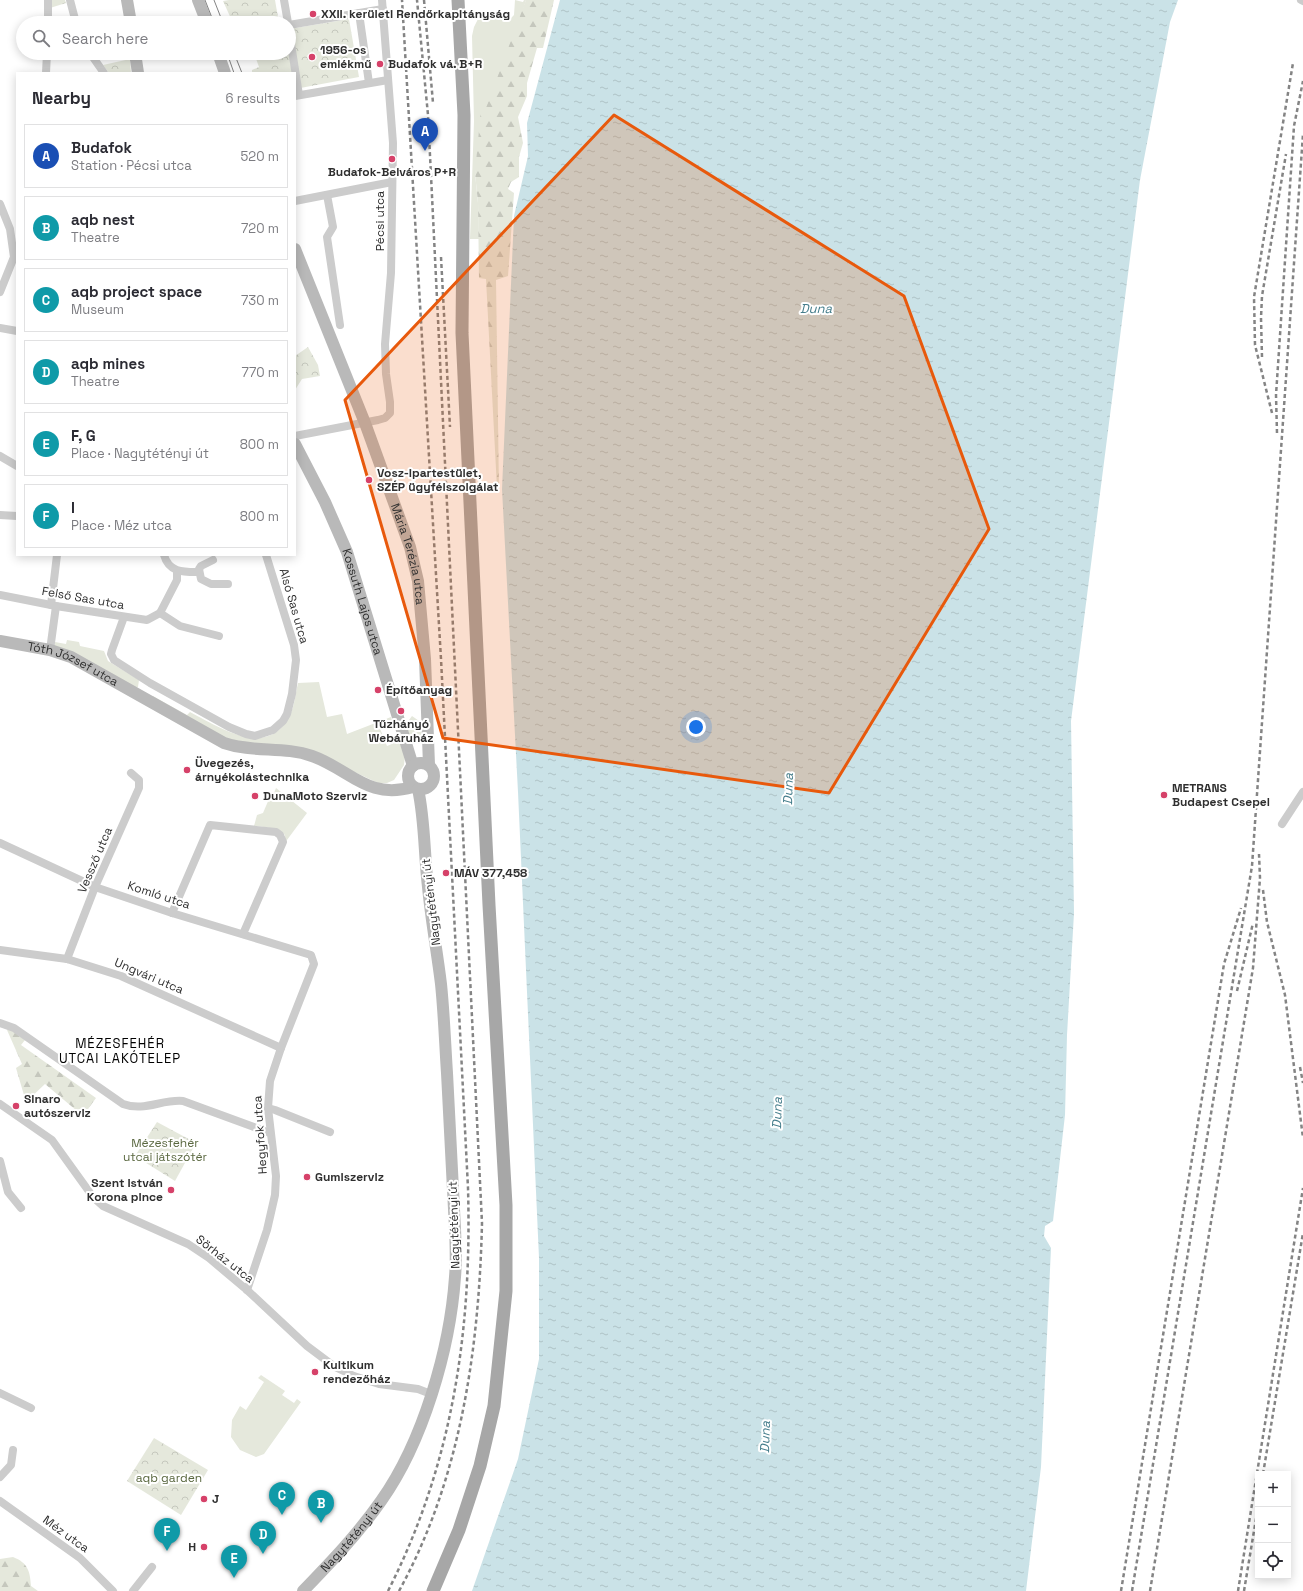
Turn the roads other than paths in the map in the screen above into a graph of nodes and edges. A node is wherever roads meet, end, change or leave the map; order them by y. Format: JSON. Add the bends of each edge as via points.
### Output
{"nodes":[{"id":1,"x":48,"y":0,"type":"edge"},
{"id":2,"x":70,"y":0,"type":"edge"},
{"id":3,"x":127,"y":0,"type":"edge"},
{"id":4,"x":198,"y":0,"type":"edge"},
{"id":5,"x":284,"y":0,"type":"edge"},
{"id":6,"x":382,"y":0,"type":"edge"},
{"id":7,"x":458,"y":0,"type":"edge"},
{"id":8,"x":383,"y":9,"type":"junction"},
{"id":9,"x":359,"y":13,"type":"junction"},
{"id":10,"x":48,"y":16,"type":"edge"},
{"id":11,"x":74,"y":16,"type":"edge"},
{"id":12,"x":130,"y":16,"type":"edge"},
{"id":13,"x":204,"y":16,"type":"edge"},
{"id":14,"x":287,"y":16,"type":"edge"},
{"id":15,"x":296,"y":23,"type":"edge"},
{"id":16,"x":47,"y":60,"type":"edge"},
{"id":17,"x":95,"y":60,"type":"edge"},
{"id":18,"x":136,"y":60,"type":"edge"},
{"id":19,"x":220,"y":60,"type":"edge"},
{"id":20,"x":293,"y":60,"type":"edge"},
{"id":21,"x":46,"y":72,"type":"edge"},
{"id":22,"x":103,"y":72,"type":"edge"},
{"id":23,"x":138,"y":72,"type":"edge"},
{"id":24,"x":225,"y":72,"type":"edge"},
{"id":25,"x":294,"y":72,"type":"edge"},
{"id":26,"x":388,"y":80,"type":"junction"},
{"id":27,"x":369,"y":83,"type":"junction"},
{"id":28,"x":297,"y":96,"type":"edge"},
{"id":29,"x":392,"y":182,"type":"junction"},
{"id":30,"x":327,"y":195,"type":"junction"},
{"id":31,"x":296,"y":201,"type":"edge"},
{"id":32,"x":0,"y":204,"type":"edge"},
{"id":33,"x":296,"y":251,"type":"edge"},
{"id":34,"x":15,"y":256,"type":"edge"},
{"id":35,"x":3,"y":277,"type":"edge"},
{"id":36,"x":0,"y":292,"type":"edge"},
{"id":37,"x":340,"y":325,"type":"dead end"},
{"id":38,"x":0,"y":328,"type":"edge"},
{"id":39,"x":16,"y":331,"type":"edge"},
{"id":40,"x":365,"y":423,"type":"junction"},
{"id":41,"x":296,"y":436,"type":"edge"},
{"id":42,"x":296,"y":446,"type":"edge"},
{"id":43,"x":0,"y":456,"type":"edge"},
{"id":44,"x":16,"y":465,"type":"edge"},
{"id":45,"x":0,"y":515,"type":"edge"},
{"id":46,"x":16,"y":516,"type":"edge"},
{"id":47,"x":57,"y":556,"type":"edge"},
{"id":48,"x":164,"y":556,"type":"edge"},
{"id":49,"x":266,"y":556,"type":"edge"},
{"id":50,"x":213,"y":560,"type":"dead end"},
{"id":51,"x":177,"y":572,"type":"junction"},
{"id":52,"x":199,"y":572,"type":"junction"},
{"id":53,"x":228,"y":584,"type":"dead end"},
{"id":54,"x":0,"y":595,"type":"edge"},
{"id":55,"x":53,"y":605,"type":"junction"},
{"id":56,"x":160,"y":613,"type":"junction"},
{"id":57,"x":124,"y":617,"type":"junction"},
{"id":58,"x":219,"y":636,"type":"dead end"},
{"id":59,"x":0,"y":641,"type":"edge"},
{"id":60,"x":50,"y":650,"type":"junction"},
{"id":61,"x":150,"y":683,"type":"junction"},
{"id":62,"x":142,"y":697,"type":"junction"},
{"id":63,"x":273,"y":730,"type":"joint"},
{"id":64,"x":417,"y":767,"type":"junction"},
{"id":65,"x":131,"y":773,"type":"dead end"},
{"id":66,"x":420,"y":787,"type":"junction"},
{"id":67,"x":386,"y":791,"type":"junction"},
{"id":68,"x":1303,"y":792,"type":"edge"},
{"id":69,"x":1282,"y":824,"type":"dead end"},
{"id":70,"x":0,"y":843,"type":"edge"},
{"id":71,"x":96,"y":887,"type":"junction"},
{"id":72,"x":172,"y":913,"type":"junction"},
{"id":73,"x":243,"y":934,"type":"junction"},
{"id":74,"x":0,"y":950,"type":"edge"},
{"id":75,"x":314,"y":958,"type":"joint"},
{"id":76,"x":67,"y":959,"type":"junction"},
{"id":77,"x":0,"y":1023,"type":"edge"},
{"id":78,"x":281,"y":1048,"type":"junction"},
{"id":79,"x":0,"y":1104,"type":"edge"},
{"id":80,"x":268,"y":1108,"type":"junction"},
{"id":81,"x":330,"y":1132,"type":"dead end"},
{"id":82,"x":270,"y":1133,"type":"junction"},
{"id":83,"x":0,"y":1161,"type":"edge"},
{"id":84,"x":22,"y":1208,"type":"dead end"},
{"id":85,"x":247,"y":1290,"type":"junction"},
{"id":86,"x":0,"y":1393,"type":"edge"},
{"id":87,"x":431,"y":1394,"type":"junction"},
{"id":88,"x":31,"y":1408,"type":"dead end"},
{"id":89,"x":13,"y":1450,"type":"dead end"},
{"id":90,"x":0,"y":1477,"type":"edge"},
{"id":91,"x":0,"y":1501,"type":"edge"},
{"id":92,"x":152,"y":1567,"type":"dead end"},
{"id":93,"x":113,"y":1591,"type":"edge"},
{"id":94,"x":133,"y":1591,"type":"edge"},
{"id":95,"x":303,"y":1591,"type":"edge"},
{"id":96,"x":433,"y":1591,"type":"edge"}],
"edges":[{"from":1,"to":10,"type":"street"},
{"from":2,"to":11,"type":"street"},
{"from":3,"to":12,"type":"main road"},
{"from":4,"to":13,"type":"main road"},
{"from":5,"to":14,"type":"street"},
{"from":6,"to":8,"type":"street","name":"Pécsi utca"},
{"from":7,"to":96,"type":"main road","via":[[464,115],[462,356],[506,1205],[506,1291],[494,1406],[480,1466],[459,1530]]},
{"from":8,"to":9,"type":"street"},
{"from":8,"to":26,"type":"street","name":"Pécsi utca"},
{"from":9,"to":15,"type":"street"},
{"from":9,"to":27,"type":"street"},
{"from":16,"to":21,"type":"street"},
{"from":17,"to":22,"type":"street"},
{"from":18,"to":23,"type":"main road"},
{"from":19,"to":24,"type":"main road"},
{"from":20,"to":25,"type":"street"},
{"from":26,"to":27,"type":"street"},
{"from":26,"to":29,"type":"street","name":"Pécsi utca","via":[[393,143]]},
{"from":27,"to":28,"type":"street"},
{"from":29,"to":30,"type":"street"},
{"from":29,"to":40,"type":"street","name":"Pécsi utca","via":[[391,273],[385,344],[391,408],[385,418]]},
{"from":30,"to":31,"type":"street"},
{"from":30,"to":37,"type":"street","via":[[333,227],[327,237]]},
{"from":32,"to":34,"type":"street","via":[[10,229]]},
{"from":33,"to":40,"type":"main road","name":"Mária Terézia utca"},
{"from":34,"to":35,"type":"street"},
{"from":35,"to":36,"type":"street"},
{"from":38,"to":39,"type":"street"},
{"from":40,"to":41,"type":"street","name":"Pécsi utca"},
{"from":40,"to":64,"type":"main road","name":"Mária Terézia utca","via":[[415,564],[424,644],[428,733]]},
{"from":42,"to":64,"type":"main road","name":"Kossuth Lajos utca","via":[[326,502],[347,552]]},
{"from":43,"to":44,"type":"street"},
{"from":45,"to":46,"type":"street"},
{"from":47,"to":55,"type":"street"},
{"from":48,"to":51,"type":"street","via":[[167,563]]},
{"from":49,"to":63,"type":"street","name":"Alsó Sas utca","via":[[294,645],[296,660],[288,714]]},
{"from":50,"to":52,"type":"street","via":[[201,566]]},
{"from":51,"to":52,"type":"street"},
{"from":51,"to":56,"type":"street","via":[[177,580]]},
{"from":52,"to":53,"type":"street","via":[[201,579],[211,584]]},
{"from":54,"to":55,"type":"street","name":"Felső Sas utca"},
{"from":55,"to":57,"type":"street","name":"Felső Sas utca"},
{"from":55,"to":60,"type":"street"},
{"from":56,"to":57,"type":"street","name":"Felső Sas utca","via":[[147,620]]},
{"from":56,"to":58,"type":"street","via":[[180,626]]},
{"from":57,"to":61,"type":"street","name":"Tóth József utca","via":[[111,654],[114,660]]},
{"from":59,"to":60,"type":"main road","name":"Tóth József utca"},
{"from":60,"to":62,"type":"main road","name":"Tóth József utca","via":[[81,662]]},
{"from":61,"to":62,"type":"street"},
{"from":61,"to":63,"type":"street","name":"Tóth József utca","via":[[229,728],[255,736]]},
{"from":62,"to":67,"type":"main road","name":"Tóth József utca","via":[[224,743],[246,749],[312,756],[368,787]]},
{"from":64,"to":66,"type":"main road","via":[[410,783]]},
{"from":64,"to":66,"type":"main road","via":[[434,776]]},
{"from":64,"to":67,"type":"main road"},
{"from":65,"to":71,"type":"street","name":"Vessző utca","via":[[139,780],[139,788]]},
{"from":66,"to":67,"type":"main road","name":"Tóth József utca"},
{"from":66,"to":87,"type":"main road","name":"Nagytétényi út","via":[[425,860],[444,1024],[455,1238],[455,1275],[450,1320]]},
{"from":68,"to":69,"type":"street"},
{"from":70,"to":71,"type":"street","name":"Komló utca"},
{"from":71,"to":72,"type":"street","name":"Komló utca"},
{"from":71,"to":76,"type":"street","name":"Vessző utca"},
{"from":72,"to":73,"type":"street","name":"Komló utca"},
{"from":72,"to":73,"type":"street","via":[[210,825],[276,832],[283,842]]},
{"from":73,"to":75,"type":"street","name":"Komló utca","via":[[311,954]]},
{"from":74,"to":76,"type":"street","name":"Ungvári utca"},
{"from":75,"to":78,"type":"street","name":"Hegyfok utca","via":[[314,964]]},
{"from":76,"to":78,"type":"street","name":"Ungvári utca","via":[[140,984]]},
{"from":77,"to":82,"type":"street","via":[[14,1028],[123,1104],[139,1108],[176,1100],[183,1101]]},
{"from":78,"to":80,"type":"street","name":"Hegyfok utca","via":[[270,1081]]},
{"from":79,"to":85,"type":"street","name":"Sörház utca","via":[[52,1140],[93,1197],[103,1206],[188,1244]]},
{"from":80,"to":81,"type":"street"},
{"from":80,"to":82,"type":"street","name":"Hegyfok utca"},
{"from":82,"to":85,"type":"street","name":"Hegyfok utca","via":[[275,1169],[275,1195],[267,1230]]},
{"from":83,"to":84,"type":"street","via":[[8,1192]]},
{"from":85,"to":87,"type":"street","name":"Sörház utca","via":[[307,1346],[335,1367],[379,1384],[418,1389]]},
{"from":86,"to":88,"type":"street"},
{"from":87,"to":95,"type":"main road","name":"Nagytétényi út","via":[[413,1442],[381,1501],[336,1556]]},
{"from":89,"to":90,"type":"street","via":[[11,1464]]},
{"from":91,"to":93,"type":"street","name":"Méz utca","via":[[80,1558]]},
{"from":92,"to":94,"type":"street"}]}
